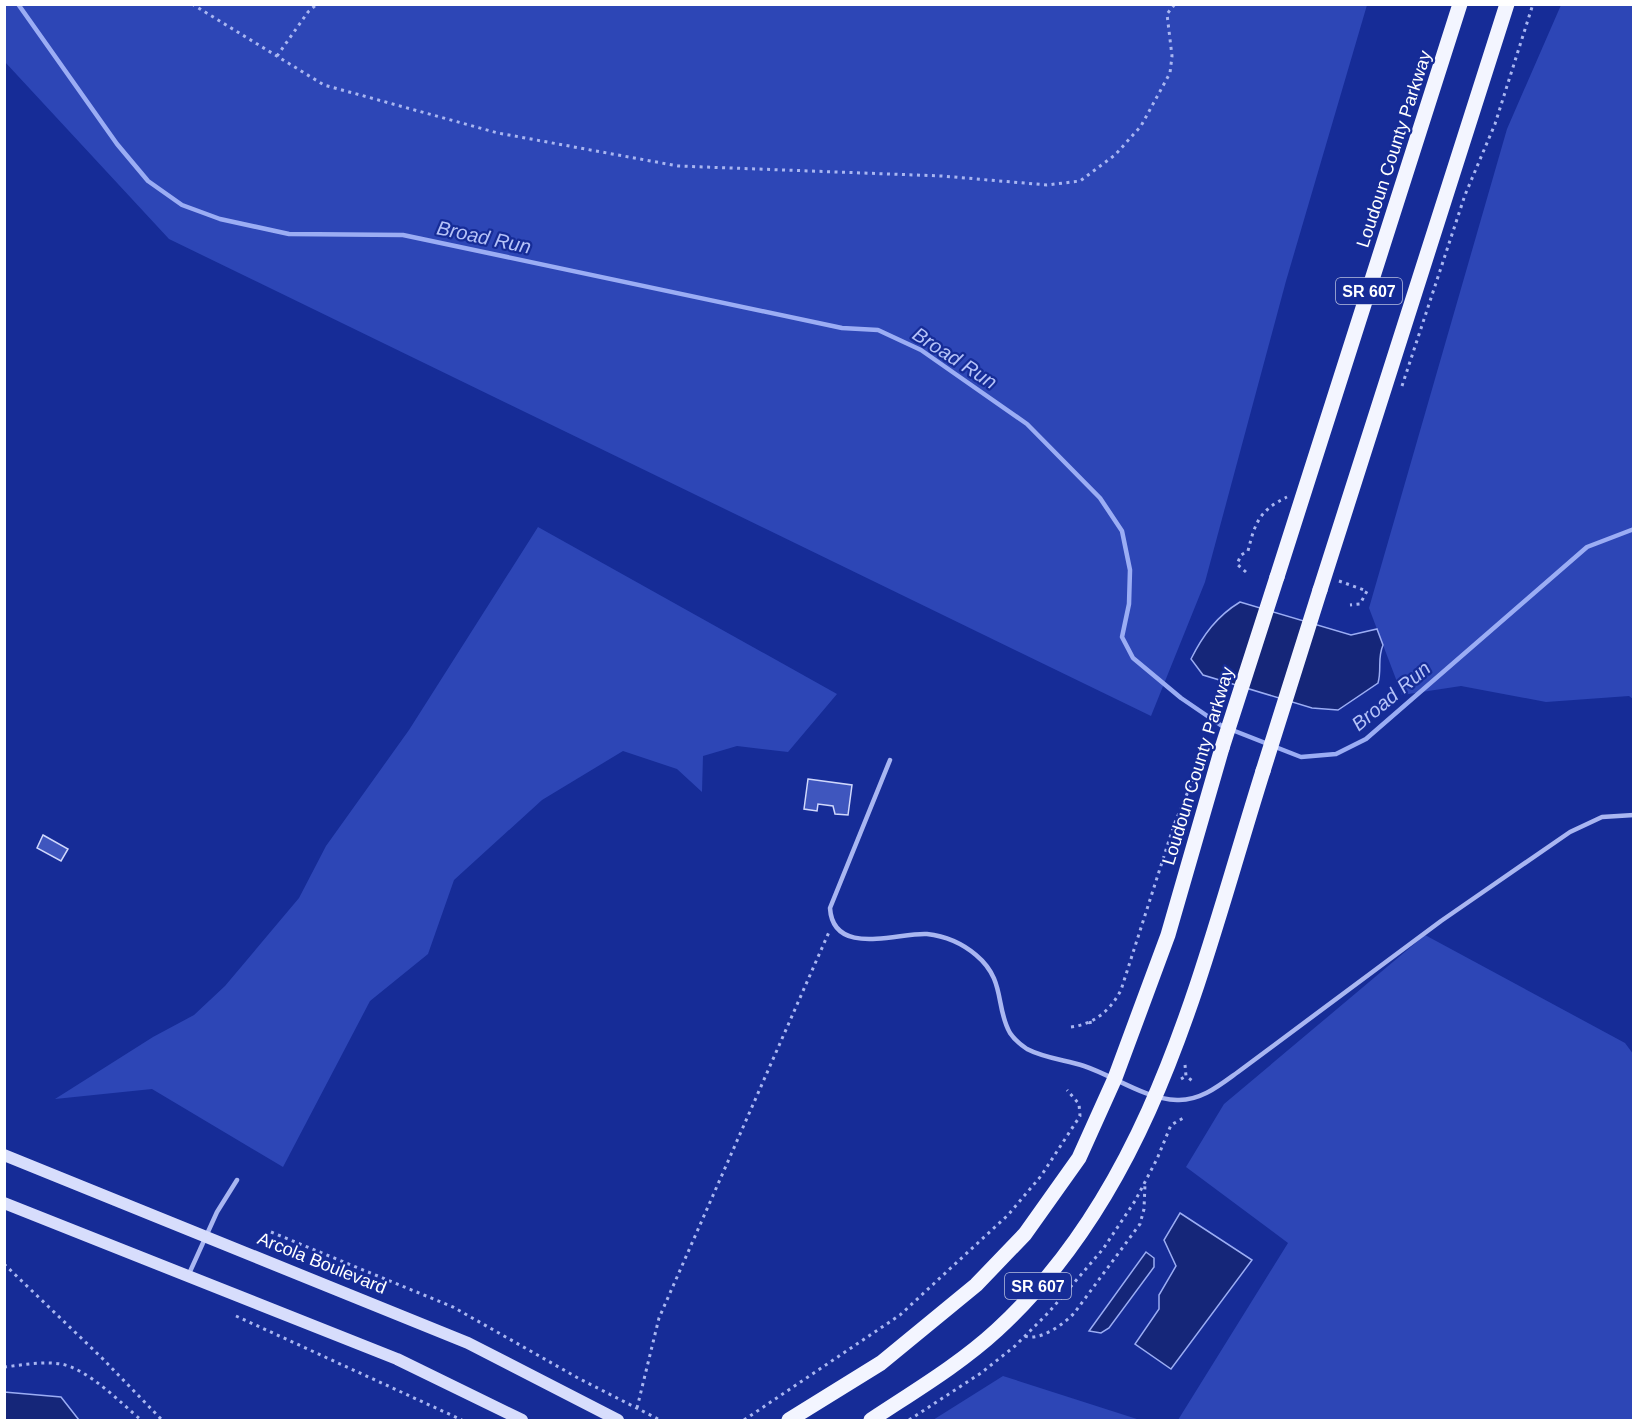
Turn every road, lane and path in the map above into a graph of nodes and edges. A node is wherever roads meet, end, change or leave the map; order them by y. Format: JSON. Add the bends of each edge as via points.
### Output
{"nodes":[{"id":1,"x":192,"y":4,"type":"edge"},
{"id":2,"x":317,"y":4,"type":"edge"},
{"id":3,"x":1175,"y":4,"type":"edge"},
{"id":4,"x":1460,"y":4,"type":"edge"},
{"id":5,"x":1507,"y":4,"type":"edge"},
{"id":6,"x":1533,"y":4,"type":"edge"},
{"id":7,"x":277,"y":56,"type":"junction"},
{"id":8,"x":1401,"y":390,"type":"dead end"},
{"id":9,"x":1289,"y":496,"type":"dead end"},
{"id":10,"x":1343,"y":570,"type":"dead end"},
{"id":11,"x":1246,"y":572,"type":"dead end"},
{"id":12,"x":1339,"y":581,"type":"junction"},
{"id":13,"x":1337,"y":588,"type":"dead end"},
{"id":14,"x":1350,"y":605,"type":"dead end"},
{"id":15,"x":1205,"y":751,"type":"dead end"},
{"id":16,"x":890,"y":760,"type":"dead end"},
{"id":17,"x":1634,"y":814,"type":"edge"},
{"id":18,"x":833,"y":922,"type":"junction"},
{"id":19,"x":1090,"y":1022,"type":"junction"},
{"id":20,"x":1071,"y":1027,"type":"dead end"},
{"id":21,"x":1091,"y":1028,"type":"dead end"},
{"id":22,"x":1186,"y":1076,"type":"dead end"},
{"id":23,"x":1115,"y":1078,"type":"junction"},
{"id":24,"x":1181,"y":1079,"type":"dead end"},
{"id":25,"x":1067,"y":1090,"type":"dead end"},
{"id":26,"x":1081,"y":1096,"type":"dead end"},
{"id":27,"x":1156,"y":1096,"type":"junction"},
{"id":28,"x":1076,"y":1099,"type":"junction"},
{"id":29,"x":4,"y":1155,"type":"edge"},
{"id":30,"x":237,"y":1180,"type":"dead end"},
{"id":31,"x":1144,"y":1182,"type":"dead end"},
{"id":32,"x":4,"y":1203,"type":"edge"},
{"id":33,"x":272,"y":1232,"type":"dead end"},
{"id":34,"x":206,"y":1235,"type":"junction"},
{"id":35,"x":4,"y":1264,"type":"edge"},
{"id":36,"x":188,"y":1276,"type":"junction"},
{"id":37,"x":236,"y":1316,"type":"dead end"},
{"id":38,"x":1025,"y":1336,"type":"dead end"},
{"id":39,"x":4,"y":1367,"type":"edge"},
{"id":40,"x":637,"y":1408,"type":"junction"},
{"id":41,"x":141,"y":1420,"type":"edge"},
{"id":42,"x":162,"y":1420,"type":"edge"},
{"id":43,"x":462,"y":1420,"type":"edge"},
{"id":44,"x":522,"y":1420,"type":"edge"},
{"id":45,"x":618,"y":1420,"type":"edge"},
{"id":46,"x":660,"y":1420,"type":"edge"},
{"id":47,"x":744,"y":1420,"type":"edge"},
{"id":48,"x":789,"y":1420,"type":"edge"},
{"id":49,"x":871,"y":1420,"type":"edge"}],
"edges":[{"from":1,"to":7,"type":"path"},
{"from":2,"to":7,"type":"path"},
{"from":3,"to":7,"type":"path","via":[[1167,14],[1170,73],[1141,126],[1115,155],[1080,181],[1047,185],[942,176],[678,166],[465,124],[324,85]]},
{"from":4,"to":23,"type":"main road","name":"Loudoun County Parkway","number":"SR 607","bridge":true,"via":[[1222,748],[1168,935]]},
{"from":5,"to":27,"type":"main road","number":"SR 607","bridge":true,"via":[[1183,1028]]},
{"from":6,"to":8,"type":"path"},
{"from":9,"to":11,"type":"path","via":[[1265,510],[1257,521],[1248,551],[1237,564]]},
{"from":10,"to":12,"type":"path"},
{"from":12,"to":13,"type":"path"},
{"from":12,"to":14,"type":"path","via":[[1367,591],[1360,604]]},
{"from":15,"to":19,"type":"path","via":[[1174,825],[1121,990],[1105,1012]]},
{"from":16,"to":18,"type":"lane","via":[[830,908]]},
{"from":17,"to":27,"type":"lane","via":[[1602,817],[1570,832],[1441,921],[1209,1092],[1192,1099]]},
{"from":18,"to":23,"type":"lane","via":[[841,930],[872,941],[928,934],[955,942],[979,957],[993,976],[1010,1033],[1021,1045]]},
{"from":18,"to":40,"type":"path","via":[[659,1318]]},
{"from":19,"to":20,"type":"path"},
{"from":19,"to":21,"type":"path"},
{"from":22,"to":24,"type":"path"},
{"from":23,"to":27,"type":"lane"},
{"from":23,"to":48,"type":"main road","name":"Loudoun County Parkway","number":"SR 607","via":[[1079,1158],[1025,1234],[998,1263],[931,1325],[881,1363]]},
{"from":25,"to":28,"type":"path"},
{"from":26,"to":28,"type":"path"},
{"from":27,"to":49,"type":"main road","number":"SR 607","via":[[1123,1165],[1063,1258],[996,1331]]},
{"from":28,"to":47,"type":"path","via":[[1080,1116],[1041,1176],[952,1270],[900,1315]]},
{"from":29,"to":34,"type":"main road","name":"Arcola Boulevard"},
{"from":30,"to":34,"type":"lane"},
{"from":31,"to":38,"type":"path","via":[[1140,1224],[1075,1312],[1037,1336]]},
{"from":32,"to":36,"type":"main road"},
{"from":33,"to":40,"type":"path","via":[[453,1306]]},
{"from":34,"to":36,"type":"lane"},
{"from":34,"to":45,"type":"main road","name":"Arcola Boulevard","via":[[468,1343]]},
{"from":35,"to":42,"type":"path"},
{"from":36,"to":44,"type":"main road","via":[[397,1359]]},
{"from":37,"to":43,"type":"path"},
{"from":39,"to":41,"type":"path","via":[[63,1364],[96,1383]]},
{"from":40,"to":46,"type":"path"}]}
